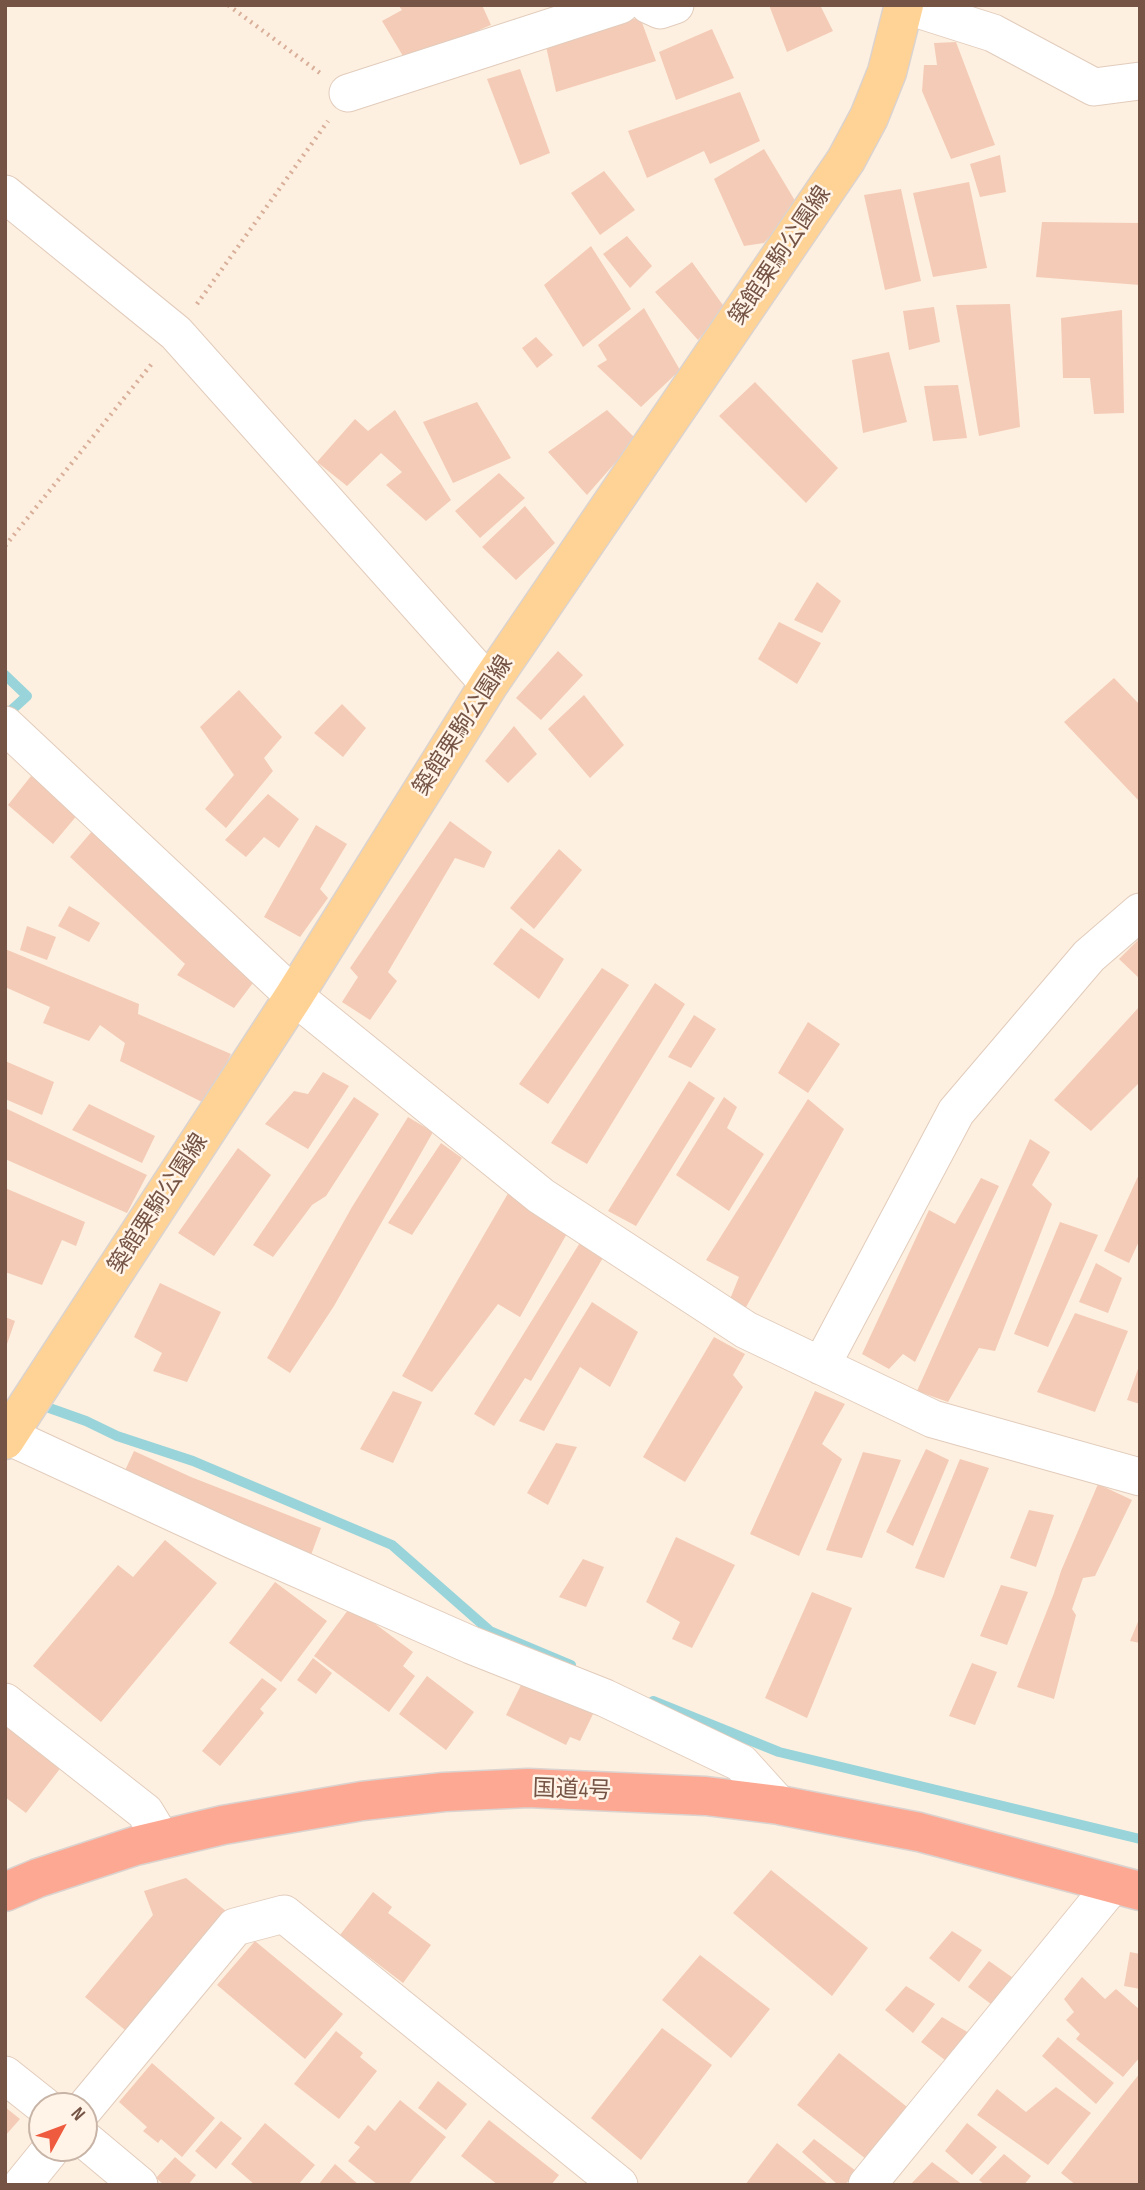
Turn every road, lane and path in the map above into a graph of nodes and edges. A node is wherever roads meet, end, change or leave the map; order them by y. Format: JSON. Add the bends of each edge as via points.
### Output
{"nodes":[{"id":1,"x":228,"y":5,"type":"edge"},
{"id":2,"x":620,"y":5,"type":"edge"},
{"id":3,"x":649,"y":5,"type":"edge"},
{"id":4,"x":675,"y":5,"type":"edge"},
{"id":5,"x":905,"y":5,"type":"edge"},
{"id":6,"x":1140,"y":81,"type":"edge"},
{"id":7,"x":348,"y":93,"type":"joint"},
{"id":8,"x":5,"y":194,"type":"edge"},
{"id":9,"x":489,"y":684,"type":"junction"},
{"id":10,"x":11,"y":731,"type":"edge"},
{"id":11,"x":1140,"y":912,"type":"edge"},
{"id":12,"x":294,"y":996,"type":"junction"},
{"id":13,"x":821,"y":1366,"type":"junction"},
{"id":14,"x":10,"y":1432,"type":"edge"},
{"id":15,"x":1140,"y":1477,"type":"edge"},
{"id":16,"x":5,"y":1702,"type":"edge"},
{"id":17,"x":779,"y":1804,"type":"junction"},
{"id":18,"x":162,"y":1840,"type":"junction"},
{"id":19,"x":1126,"y":1888,"type":"edge"},
{"id":20,"x":5,"y":1892,"type":"edge"},
{"id":21,"x":5,"y":2075,"type":"edge"},
{"id":22,"x":98,"y":2092,"type":"edge"},
{"id":23,"x":28,"y":2093,"type":"edge"},
{"id":24,"x":98,"y":2151,"type":"edge"},
{"id":25,"x":41,"y":2162,"type":"edge"},
{"id":26,"x":598,"y":2178,"type":"edge"},
{"id":27,"x":22,"y":2185,"type":"edge"},
{"id":28,"x":139,"y":2185,"type":"edge"},
{"id":29,"x":867,"y":2185,"type":"edge"}],
"edges":[{"from":1,"to":7,"type":"path"},
{"from":2,"to":7,"type":"street"},
{"from":3,"to":4,"type":"street","via":[[660,9]]},
{"from":5,"to":6,"type":"street","via":[[993,33],[1094,87]]},
{"from":5,"to":9,"type":"main road","name":"築館栗駒公園線","via":[[887,72],[846,160]]},
{"from":8,"to":9,"type":"street","via":[[176,333]]},
{"from":9,"to":12,"type":"main road","name":"築館栗駒公園線"},
{"from":10,"to":12,"type":"street"},
{"from":11,"to":13,"type":"street","via":[[1089,956],[956,1112]]},
{"from":12,"to":13,"type":"street","via":[[541,1196],[746,1330]]},
{"from":12,"to":14,"type":"main road","name":"築館栗駒公園線"},
{"from":13,"to":15,"type":"street","via":[[933,1419]]},
{"from":14,"to":17,"type":"street","via":[[233,1540],[471,1645],[605,1698],[729,1757],[741,1763]]},
{"from":16,"to":18,"type":"street","via":[[145,1812]]},
{"from":17,"to":18,"type":"highway","name":"国道4号","via":[[528,1788],[444,1792],[349,1803]]},
{"from":17,"to":19,"type":"highway","name":"国道4号","via":[[919,1832]]},
{"from":18,"to":20,"type":"highway","name":"国道4号"},
{"from":19,"to":29,"type":"street"},
{"from":21,"to":23,"type":"street"},
{"from":22,"to":26,"type":"street","via":[[234,1927],[284,1914]]},
{"from":24,"to":28,"type":"street"},
{"from":25,"to":27,"type":"street"}]}
